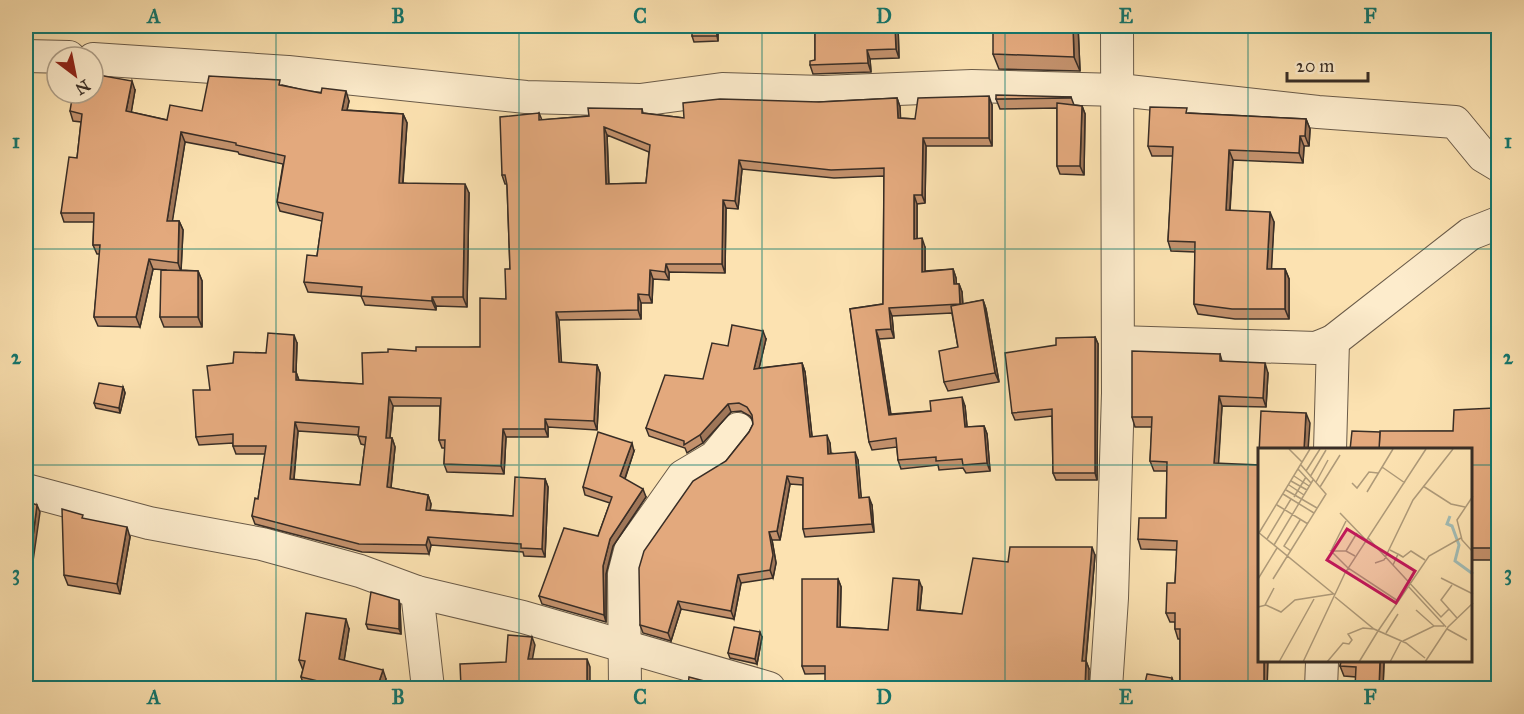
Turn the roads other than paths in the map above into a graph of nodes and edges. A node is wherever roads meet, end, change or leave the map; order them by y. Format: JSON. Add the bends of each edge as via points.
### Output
{"nodes":[{"id":1,"x":1117,"y":26,"type":"edge"},
{"id":2,"x":26,"y":56,"type":"edge"},
{"id":3,"x":45,"y":56,"type":"edge"},
{"id":4,"x":105,"y":59,"type":"edge"},
{"id":5,"x":1119,"y":90,"type":"junction"},
{"id":6,"x":1498,"y":165,"type":"edge"},
{"id":7,"x":1498,"y":223,"type":"edge"},
{"id":8,"x":1333,"y":341,"type":"junction"},
{"id":9,"x":1118,"y":342,"type":"junction"},
{"id":10,"x":738,"y":429,"type":"dead end"},
{"id":11,"x":1330,"y":448,"type":"edge"},
{"id":12,"x":26,"y":490,"type":"edge"},
{"id":13,"x":417,"y":592,"type":"junction"},
{"id":14,"x":624,"y":646,"type":"junction"},
{"id":15,"x":1322,"y":663,"type":"edge"},
{"id":16,"x":428,"y":688,"type":"edge"},
{"id":17,"x":625,"y":688,"type":"edge"},
{"id":18,"x":769,"y":688,"type":"edge"},
{"id":19,"x":1106,"y":688,"type":"edge"},
{"id":20,"x":1322,"y":688,"type":"edge"}],
"edges":[{"from":1,"to":5,"type":"street"},
{"from":2,"to":3,"type":"street"},
{"from":4,"to":5,"type":"street","via":[[288,72],[526,97],[640,100],[722,89],[823,92],[972,86]]},
{"from":5,"to":6,"type":"street","via":[[1318,112],[1455,122],[1483,156]]},
{"from":5,"to":9,"type":"street"},
{"from":7,"to":8,"type":"street","via":[[1470,234]]},
{"from":8,"to":9,"type":"street","via":[[1316,348]]},
{"from":8,"to":11,"type":"street"},
{"from":9,"to":19,"type":"street"},
{"from":10,"to":14,"type":"street","via":[[715,457],[683,476],[630,551],[624,574]]},
{"from":12,"to":13,"type":"street","via":[[149,523],[262,544],[360,571]]},
{"from":13,"to":14,"type":"street"},
{"from":13,"to":16,"type":"street"},
{"from":14,"to":17,"type":"street"},
{"from":14,"to":18,"type":"street"},
{"from":15,"to":20,"type":"street"}]}
